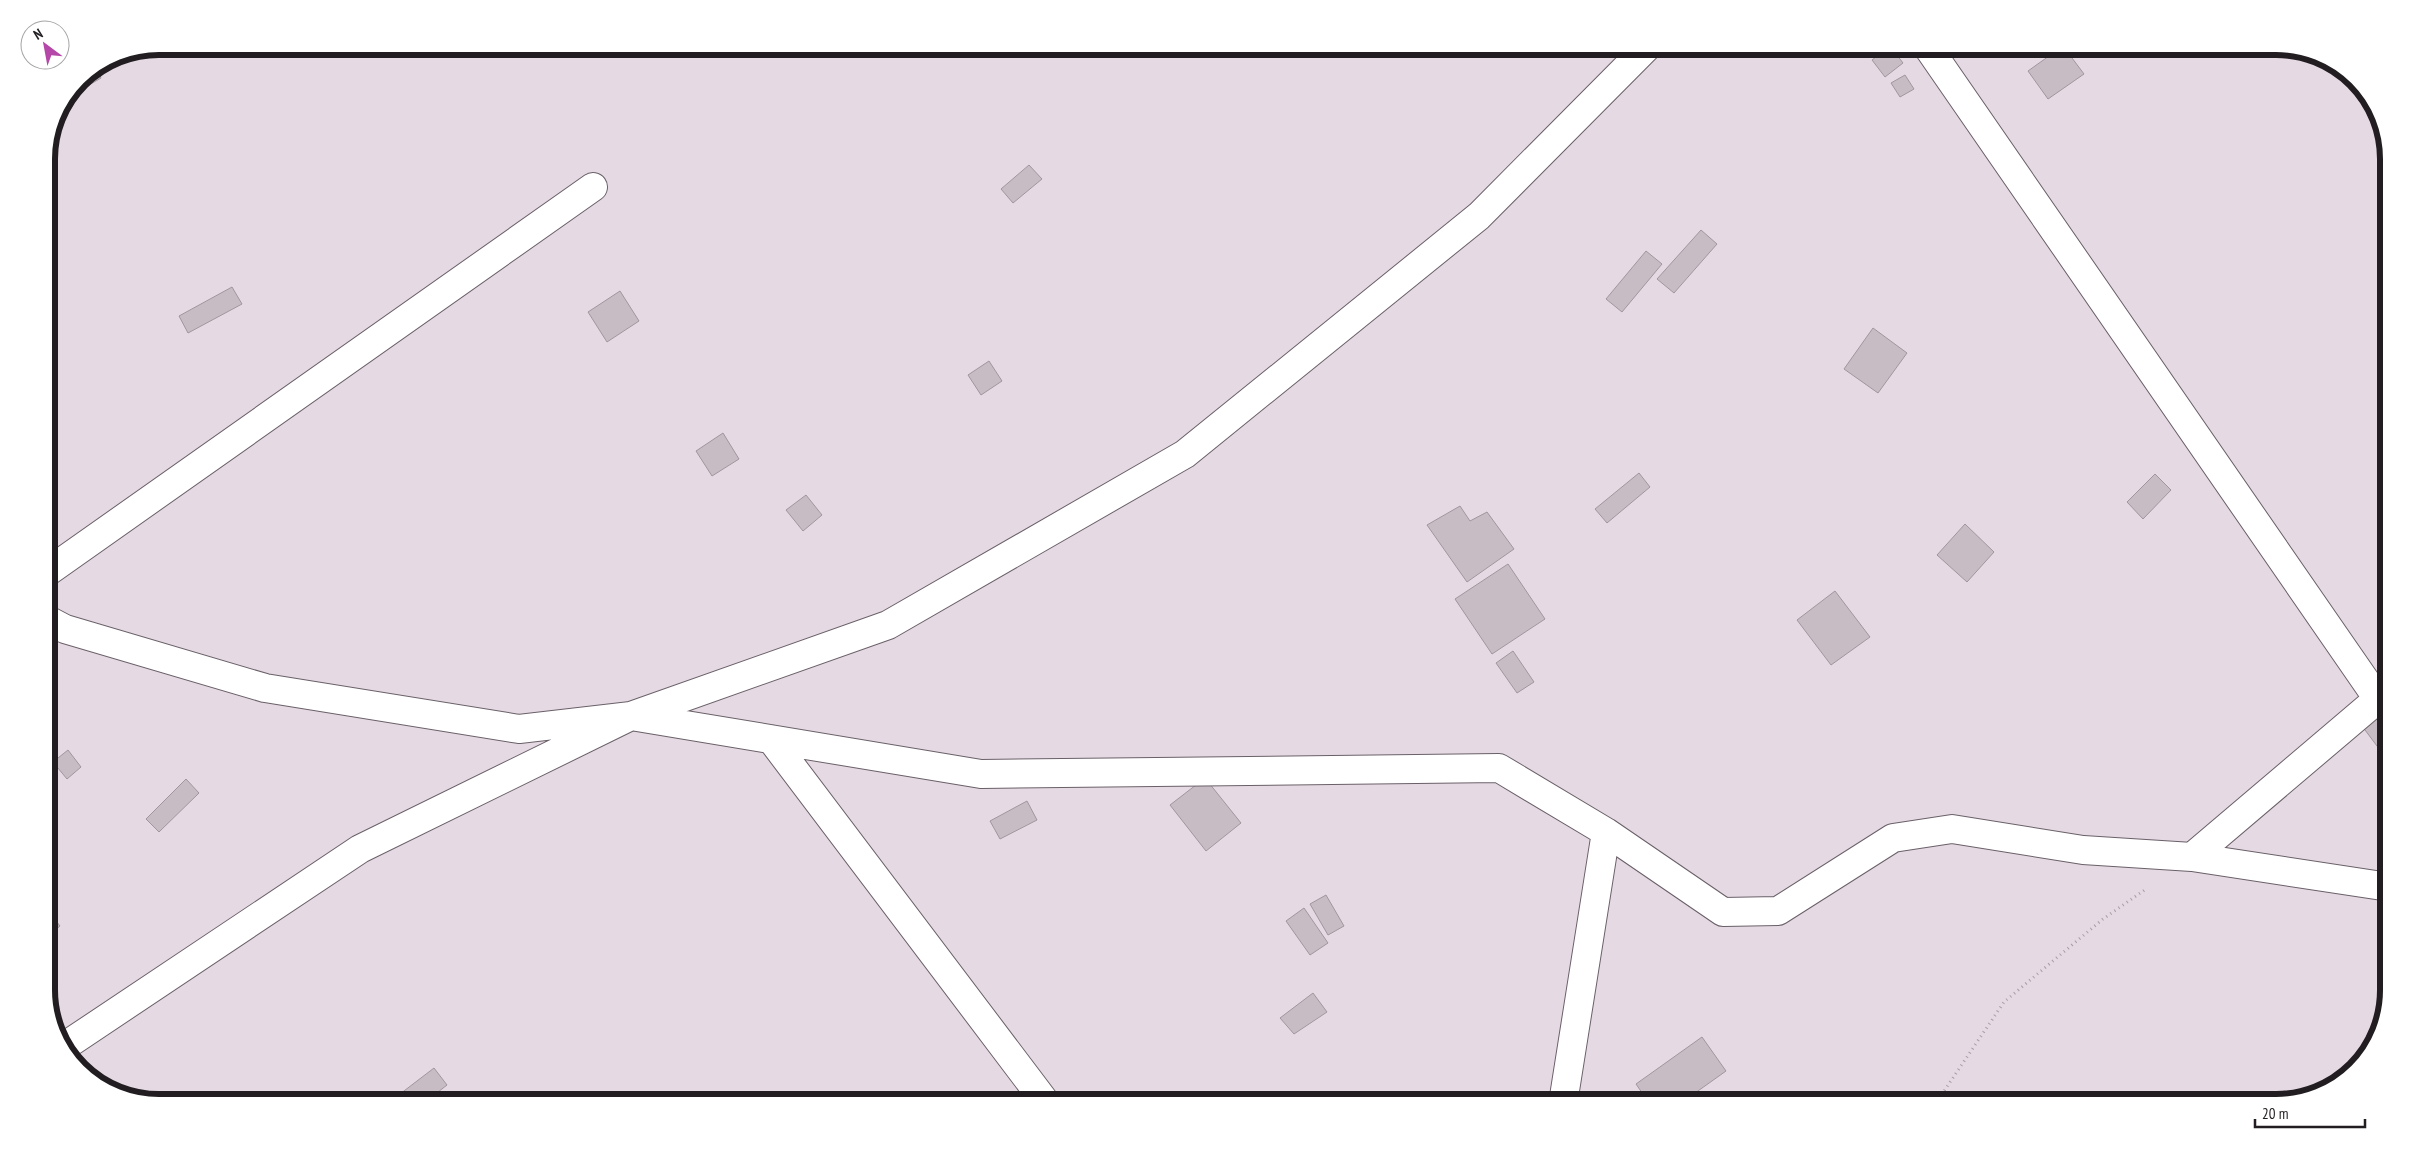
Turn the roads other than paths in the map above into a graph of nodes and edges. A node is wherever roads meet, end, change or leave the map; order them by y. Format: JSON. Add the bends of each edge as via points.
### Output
{"nodes":[{"id":1,"x":1639,"y":55,"type":"edge"},
{"id":2,"x":1933,"y":55,"type":"edge"},
{"id":3,"x":593,"y":187,"type":"dead end"},
{"id":4,"x":55,"y":567,"type":"edge"},
{"id":5,"x":55,"y":624,"type":"edge"},
{"id":6,"x":631,"y":716,"type":"junction"},
{"id":7,"x":771,"y":739,"type":"junction"},
{"id":8,"x":1606,"y":832,"type":"junction"},
{"id":9,"x":2192,"y":856,"type":"junction"},
{"id":10,"x":2380,"y":887,"type":"edge"},
{"id":11,"x":70,"y":1043,"type":"edge"},
{"id":12,"x":1039,"y":1094,"type":"edge"},
{"id":13,"x":1564,"y":1094,"type":"edge"}],
"edges":[{"from":1,"to":6,"type":"street","via":[[1479,216],[1185,454],[888,625]]},
{"from":2,"to":9,"type":"street","via":[[2378,698]]},
{"from":3,"to":4,"type":"street"},
{"from":5,"to":6,"type":"street","via":[[265,688],[519,729]]},
{"from":6,"to":7,"type":"street"},
{"from":6,"to":11,"type":"street","via":[[360,849]]},
{"from":7,"to":8,"type":"street","via":[[981,774],[1499,768]]},
{"from":7,"to":12,"type":"street"},
{"from":8,"to":9,"type":"street","via":[[1723,912],[1778,911],[1893,838],[1952,829],[2083,850]]},
{"from":8,"to":13,"type":"street"},
{"from":9,"to":10,"type":"street"}]}
